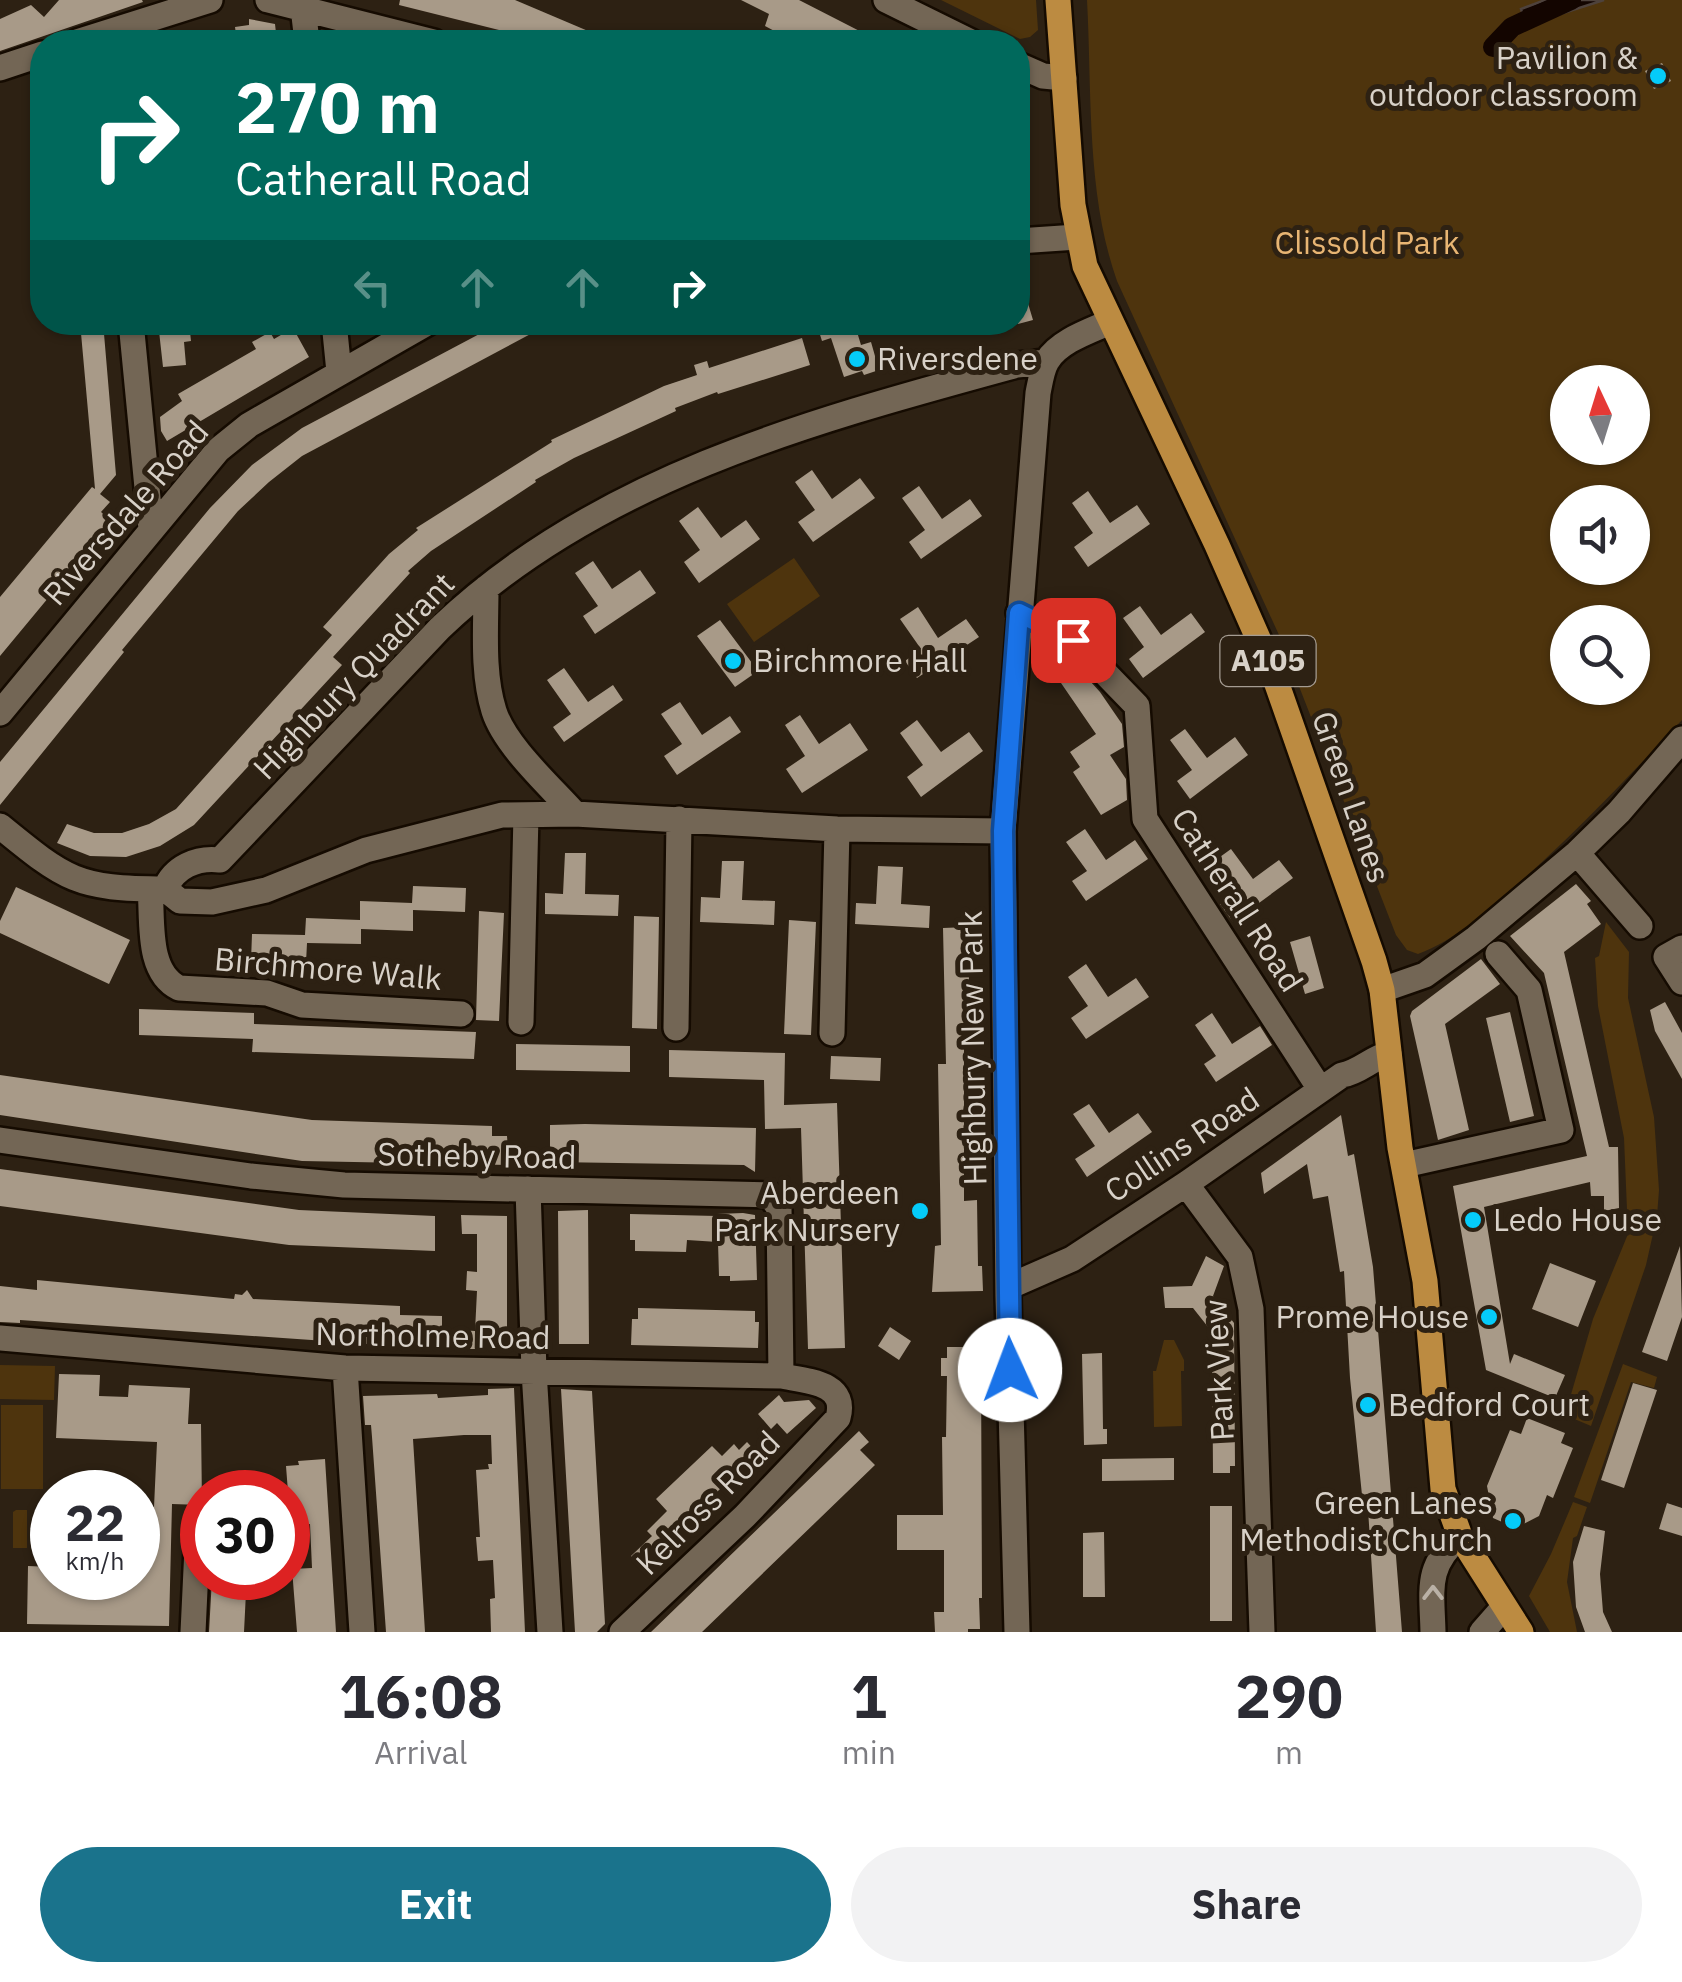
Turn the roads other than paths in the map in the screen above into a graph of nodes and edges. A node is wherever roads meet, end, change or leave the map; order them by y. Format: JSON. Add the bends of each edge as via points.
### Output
{"nodes":[{"id":1,"x":210,"y":0,"type":"edge"},
{"id":2,"x":271,"y":0,"type":"edge"},
{"id":3,"x":886,"y":0,"type":"edge"},
{"id":4,"x":1058,"y":0,"type":"edge"},
{"id":5,"x":164,"y":6,"type":"edge"},
{"id":6,"x":303,"y":8,"type":"junction"},
{"id":7,"x":119,"y":30,"type":"edge"},
{"id":8,"x":305,"y":30,"type":"edge"},
{"id":9,"x":388,"y":30,"type":"edge"},
{"id":10,"x":947,"y":30,"type":"edge"},
{"id":11,"x":30,"y":58,"type":"edge"},
{"id":12,"x":0,"y":68,"type":"edge"},
{"id":13,"x":1030,"y":70,"type":"edge"},
{"id":14,"x":1064,"y":78,"type":"junction"},
{"id":15,"x":1030,"y":237,"type":"edge"},
{"id":16,"x":1077,"y":237,"type":"junction"},
{"id":17,"x":1110,"y":322,"type":"junction"},
{"id":18,"x":132,"y":335,"type":"edge"},
{"id":19,"x":335,"y":335,"type":"edge"},
{"id":20,"x":406,"y":335,"type":"edge"},
{"id":21,"x":1046,"y":362,"type":"junction"},
{"id":22,"x":339,"y":372,"type":"junction"},
{"id":23,"x":150,"y":529,"type":"junction"},
{"id":24,"x":486,"y":588,"type":"junction"},
{"id":25,"x":1019,"y":613,"type":"junction"},
{"id":26,"x":0,"y":713,"type":"edge"},
{"id":27,"x":1682,"y":739,"type":"edge"},
{"id":28,"x":575,"y":814,"type":"junction"},
{"id":29,"x":526,"y":815,"type":"junction"},
{"id":30,"x":679,"y":819,"type":"junction"},
{"id":31,"x":0,"y":826,"type":"edge"},
{"id":32,"x":837,"y":829,"type":"junction"},
{"id":33,"x":1003,"y":831,"type":"junction"},
{"id":34,"x":1577,"y":853,"type":"junction"},
{"id":35,"x":220,"y":860,"type":"junction"},
{"id":36,"x":157,"y":889,"type":"junction"},
{"id":37,"x":224,"y":898,"type":"junction"},
{"id":38,"x":1640,"y":926,"type":"dead end"},
{"id":39,"x":1674,"y":952,"type":"edge"},
{"id":40,"x":1498,"y":954,"type":"dead end"},
{"id":41,"x":1682,"y":982,"type":"edge"},
{"id":42,"x":1382,"y":990,"type":"junction"},
{"id":43,"x":460,"y":1014,"type":"dead end"},
{"id":44,"x":521,"y":1022,"type":"dead end"},
{"id":45,"x":676,"y":1028,"type":"dead end"},
{"id":46,"x":832,"y":1033,"type":"dead end"},
{"id":47,"x":1389,"y":1054,"type":"junction"},
{"id":48,"x":1320,"y":1089,"type":"junction"},
{"id":49,"x":0,"y":1140,"type":"edge"},
{"id":50,"x":1404,"y":1164,"type":"junction"},
{"id":51,"x":1186,"y":1184,"type":"junction"},
{"id":52,"x":528,"y":1189,"type":"junction"},
{"id":53,"x":1008,"y":1287,"type":"junction"},
{"id":54,"x":0,"y":1338,"type":"edge"},
{"id":55,"x":345,"y":1368,"type":"junction"},
{"id":56,"x":534,"y":1371,"type":"junction"},
{"id":57,"x":781,"y":1376,"type":"junction"},
{"id":58,"x":838,"y":1418,"type":"joint"},
{"id":59,"x":1460,"y":1536,"type":"junction"},
{"id":60,"x":195,"y":1600,"type":"edge"},
{"id":61,"x":1504,"y":1607,"type":"junction"},
{"id":62,"x":193,"y":1632,"type":"edge"},
{"id":63,"x":362,"y":1632,"type":"edge"},
{"id":64,"x":550,"y":1632,"type":"edge"},
{"id":65,"x":622,"y":1632,"type":"edge"},
{"id":66,"x":1017,"y":1632,"type":"edge"},
{"id":67,"x":1262,"y":1632,"type":"edge"},
{"id":68,"x":1433,"y":1632,"type":"edge"},
{"id":69,"x":1482,"y":1632,"type":"edge"},
{"id":70,"x":1521,"y":1632,"type":"edge"}],
"edges":[{"from":1,"to":5,"type":"street"},
{"from":2,"to":6,"type":"street"},
{"from":3,"to":10,"type":"street"},
{"from":4,"to":14,"type":"main road","name":"Green Lanes","number":"A105"},
{"from":5,"to":7,"type":"street"},
{"from":6,"to":8,"type":"street"},
{"from":6,"to":9,"type":"street"},
{"from":11,"to":12,"type":"street"},
{"from":13,"to":14,"type":"street"},
{"from":14,"to":16,"type":"main road","name":"Green Lanes","number":"A105"},
{"from":15,"to":16,"type":"street"},
{"from":16,"to":17,"type":"main road","name":"Green Lanes","number":"A105"},
{"from":17,"to":21,"type":"street"},
{"from":17,"to":42,"type":"main road","name":"Green Lanes","number":"A105","via":[[1272,670]]},
{"from":18,"to":23,"type":"street"},
{"from":19,"to":22,"type":"street"},
{"from":20,"to":22,"type":"street","name":"Riversdale Road"},
{"from":21,"to":24,"type":"street","name":"Highbury Quadrant","via":[[1017,364],[832,417],[669,478],[540,546]]},
{"from":21,"to":25,"type":"street","name":"Highbury New Park"},
{"from":22,"to":23,"type":"street","name":"Riversdale Road","via":[[234,436]]},
{"from":23,"to":26,"type":"street","name":"Riversdale Road"},
{"from":24,"to":28,"type":"street","via":[[495,714]]},
{"from":24,"to":35,"type":"street","name":"Highbury Quadrant"},
{"from":25,"to":33,"type":"street","name":"Highbury New Park"},
{"from":25,"to":48,"type":"street","name":"Catherall Road","via":[[1073,640],[1137,706],[1144,818]]},
{"from":27,"to":34,"type":"street"},
{"from":28,"to":29,"type":"street"},
{"from":28,"to":30,"type":"street"},
{"from":29,"to":37,"type":"street","via":[[425,833],[266,890]]},
{"from":29,"to":44,"type":"street"},
{"from":30,"to":32,"type":"street"},
{"from":30,"to":45,"type":"street"},
{"from":31,"to":36,"type":"street","via":[[71,879]]},
{"from":32,"to":33,"type":"street"},
{"from":32,"to":46,"type":"street"},
{"from":33,"to":53,"type":"street","name":"Highbury New Park"},
{"from":34,"to":38,"type":"street"},
{"from":34,"to":42,"type":"street","via":[[1437,966]]},
{"from":35,"to":36,"type":"street","name":"Highbury Quadrant","via":[[201,860]]},
{"from":35,"to":37,"type":"street","via":[[230,873]]},
{"from":36,"to":37,"type":"street","via":[[191,904]]},
{"from":36,"to":43,"type":"street","name":"Birchmore Walk","via":[[159,969],[180,988],[267,993],[302,1006]]},
{"from":39,"to":41,"type":"street"},
{"from":40,"to":50,"type":"street","via":[[1529,990],[1562,1130]]},
{"from":42,"to":47,"type":"main road","name":"Green Lanes","number":"A105"},
{"from":47,"to":48,"type":"street","name":"Collins Road"},
{"from":47,"to":50,"type":"main road","name":"Green Lanes","number":"A105"},
{"from":48,"to":51,"type":"street","name":"Collins Road"},
{"from":49,"to":52,"type":"street","name":"Sotheby Road","via":[[290,1181]]},
{"from":50,"to":59,"type":"main road","name":"Green Lanes","number":"A105","via":[[1427,1294],[1443,1489]]},
{"from":51,"to":53,"type":"street","name":"Collins Road","via":[[1072,1259]]},
{"from":51,"to":67,"type":"street","name":"Park View","via":[[1240,1257],[1247,1282]]},
{"from":52,"to":56,"type":"street"},
{"from":52,"to":57,"type":"street","name":"Sotheby Road","via":[[774,1198]]},
{"from":53,"to":66,"type":"street","name":"Highbury New Park"},
{"from":54,"to":55,"type":"street","name":"Northolme Road"},
{"from":55,"to":56,"type":"street","name":"Northolme Road"},
{"from":55,"to":63,"type":"street"},
{"from":56,"to":57,"type":"street","name":"Northolme Road"},
{"from":56,"to":64,"type":"street"},
{"from":57,"to":58,"type":"street","name":"Northolme Road","via":[[822,1383],[838,1396]]},
{"from":58,"to":65,"type":"street","name":"Kelross Road"},
{"from":59,"to":61,"type":"main road","name":"Green Lanes","number":"A105"},
{"from":68,"to":59,"type":"street","one_way":true,"via":[[1434,1568]]},
{"from":60,"to":62,"type":"street"},
{"from":61,"to":69,"type":"street"},
{"from":61,"to":70,"type":"main road","name":"Green Lanes","number":"A105"}]}
